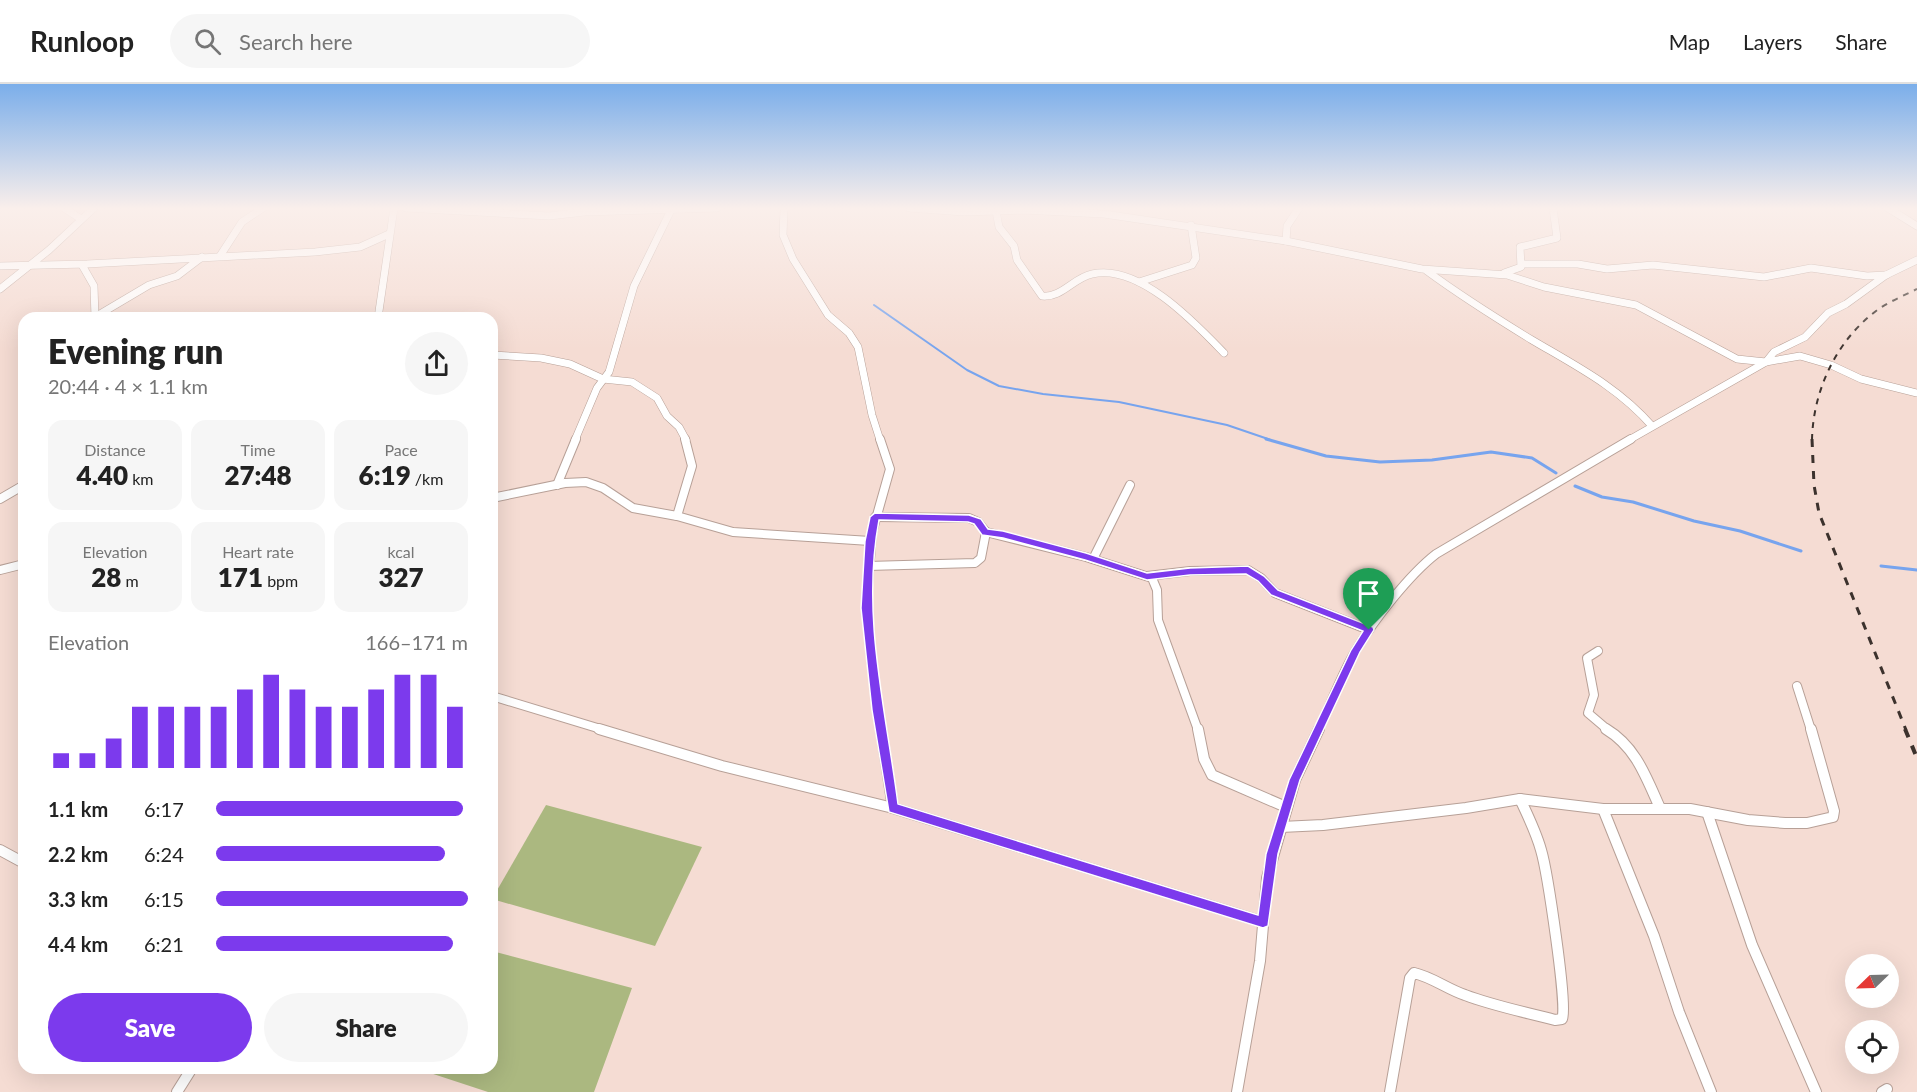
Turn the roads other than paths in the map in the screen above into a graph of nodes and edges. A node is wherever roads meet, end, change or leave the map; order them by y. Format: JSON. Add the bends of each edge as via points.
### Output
{"nodes":[{"id":1,"x":42,"y":255,"type":"edge"},
{"id":2,"x":240,"y":255,"type":"edge"},
{"id":3,"x":387,"y":255,"type":"edge"},
{"id":4,"x":649,"y":255,"type":"edge"},
{"id":5,"x":792,"y":255,"type":"edge"},
{"id":6,"x":1016,"y":255,"type":"edge"},
{"id":7,"x":1196,"y":255,"type":"edge"},
{"id":8,"x":1354,"y":255,"type":"edge"},
{"id":9,"x":1521,"y":255,"type":"edge"},
{"id":10,"x":220,"y":256,"type":"joint"},
{"id":11,"x":203,"y":257,"type":"junction"},
{"id":12,"x":1917,"y":260,"type":"edge"},
{"id":13,"x":1522,"y":264,"type":"junction"},
{"id":14,"x":82,"y":265,"type":"junction"},
{"id":15,"x":0,"y":266,"type":"edge"},
{"id":16,"x":30,"y":266,"type":"junction"},
{"id":17,"x":1426,"y":270,"type":"junction"},
{"id":18,"x":1498,"y":274,"type":"junction"},
{"id":19,"x":1886,"y":275,"type":"junction"},
{"id":20,"x":1139,"y":282,"type":"junction"},
{"id":21,"x":0,"y":289,"type":"edge"},
{"id":22,"x":96,"y":312,"type":"edge"},
{"id":23,"x":105,"y":312,"type":"edge"},
{"id":24,"x":379,"y":312,"type":"edge"},
{"id":25,"x":1224,"y":353,"type":"dead end"},
{"id":26,"x":498,"y":355,"type":"edge"},
{"id":27,"x":1766,"y":362,"type":"junction"},
{"id":28,"x":603,"y":379,"type":"junction"},
{"id":29,"x":1917,"y":393,"type":"edge"},
{"id":30,"x":1652,"y":426,"type":"junction"},
{"id":31,"x":557,"y":485,"type":"junction"},
{"id":32,"x":1130,"y":485,"type":"dead end"},
{"id":33,"x":18,"y":488,"type":"edge"},
{"id":34,"x":498,"y":497,"type":"edge"},
{"id":35,"x":0,"y":499,"type":"edge"},
{"id":36,"x":677,"y":516,"type":"junction"},
{"id":37,"x":875,"y":517,"type":"junction"},
{"id":38,"x":986,"y":532,"type":"junction"},
{"id":39,"x":870,"y":541,"type":"junction"},
{"id":40,"x":1093,"y":559,"type":"junction"},
{"id":41,"x":18,"y":566,"type":"edge"},
{"id":42,"x":868,"y":566,"type":"junction"},
{"id":43,"x":0,"y":570,"type":"edge"},
{"id":44,"x":1147,"y":576,"type":"junction"},
{"id":45,"x":1369,"y":630,"type":"junction"},
{"id":46,"x":1598,"y":651,"type":"dead end"},
{"id":47,"x":1797,"y":686,"type":"dead end"},
{"id":48,"x":498,"y":698,"type":"edge"},
{"id":49,"x":1520,"y":799,"type":"junction"},
{"id":50,"x":1286,"y":807,"type":"junction"},
{"id":51,"x":893,"y":808,"type":"junction"},
{"id":52,"x":1660,"y":808,"type":"junction"},
{"id":53,"x":1603,"y":809,"type":"junction"},
{"id":54,"x":1707,"y":812,"type":"junction"},
{"id":55,"x":1281,"y":827,"type":"junction"},
{"id":56,"x":0,"y":850,"type":"edge"},
{"id":57,"x":18,"y":860,"type":"edge"},
{"id":58,"x":1263,"y":922,"type":"junction"},
{"id":59,"x":188,"y":1074,"type":"edge"},
{"id":60,"x":177,"y":1092,"type":"edge"},
{"id":61,"x":1237,"y":1092,"type":"edge"},
{"id":62,"x":1390,"y":1092,"type":"edge"},
{"id":63,"x":1712,"y":1092,"type":"edge"},
{"id":64,"x":1816,"y":1092,"type":"edge"}],
"edges":[{"from":1,"to":16,"type":"street"},
{"from":2,"to":10,"type":"street"},
{"from":3,"to":24,"type":"street"},
{"from":4,"to":28,"type":"street","via":[[634,286],[613,360]]},
{"from":5,"to":37,"type":"street","via":[[828,315],[849,333],[858,347],[872,415],[890,469]]},
{"from":6,"to":20,"type":"street","via":[[1042,296],[1052,296],[1094,273]]},
{"from":7,"to":20,"type":"street","via":[[1192,265]]},
{"from":8,"to":17,"type":"street"},
{"from":9,"to":13,"type":"street"},
{"from":10,"to":11,"type":"street"},
{"from":11,"to":14,"type":"street"},
{"from":11,"to":23,"type":"street","via":[[177,276],[149,285]]},
{"from":12,"to":19,"type":"street"},
{"from":13,"to":18,"type":"street","via":[[1519,269]]},
{"from":13,"to":19,"type":"street","via":[[1578,264],[1607,269],[1653,265],[1764,277],[1821,268],[1860,276]]},
{"from":14,"to":16,"type":"street"},
{"from":14,"to":22,"type":"street","via":[[93,279],[98,295]]},
{"from":15,"to":16,"type":"street"},
{"from":16,"to":21,"type":"street"},
{"from":17,"to":18,"type":"street"},
{"from":17,"to":30,"type":"street","via":[[1464,299],[1610,385],[1635,404]]},
{"from":18,"to":27,"type":"street","via":[[1636,305],[1737,359]]},
{"from":19,"to":27,"type":"street","via":[[1828,313],[1805,337],[1774,352]]},
{"from":20,"to":25,"type":"street","via":[[1185,313]]},
{"from":26,"to":28,"type":"street","via":[[553,360]]},
{"from":27,"to":29,"type":"street","via":[[1800,356],[1861,379]]},
{"from":27,"to":30,"type":"street"},
{"from":28,"to":31,"type":"street"},
{"from":28,"to":36,"type":"street","via":[[632,382],[657,398],[667,416],[680,427],[692,466]]},
{"from":30,"to":45,"type":"street","via":[[1436,555],[1414,574]]},
{"from":31,"to":34,"type":"street"},
{"from":31,"to":36,"type":"street","via":[[585,482],[603,488],[633,508]]},
{"from":32,"to":40,"type":"street"},
{"from":33,"to":35,"type":"street"},
{"from":36,"to":39,"type":"street","via":[[733,532]]},
{"from":37,"to":38,"type":"street","via":[[969,518]]},
{"from":37,"to":39,"type":"street"},
{"from":38,"to":40,"type":"street"},
{"from":38,"to":42,"type":"street","via":[[981,558],[975,563]]},
{"from":39,"to":42,"type":"street"},
{"from":40,"to":44,"type":"street"},
{"from":41,"to":43,"type":"street"},
{"from":42,"to":51,"type":"street","via":[[870,660]]},
{"from":44,"to":45,"type":"street","via":[[1248,570],[1275,593]]},
{"from":44,"to":50,"type":"street","via":[[1156,582],[1158,621],[1196,720],[1207,768],[1212,775]]},
{"from":45,"to":50,"type":"street","via":[[1304,758]]},
{"from":46,"to":52,"type":"street","via":[[1587,658],[1594,694],[1588,713],[1624,741]]},
{"from":47,"to":54,"type":"street","via":[[1824,770],[1833,817],[1785,823]]},
{"from":48,"to":51,"type":"street","via":[[722,766]]},
{"from":49,"to":53,"type":"street"},
{"from":49,"to":55,"type":"street"},
{"from":49,"to":62,"type":"street","via":[[1542,853],[1564,1015],[1556,1020],[1503,1007],[1413,973]]},
{"from":50,"to":55,"type":"street"},
{"from":51,"to":58,"type":"street"},
{"from":52,"to":53,"type":"street"},
{"from":52,"to":54,"type":"street"},
{"from":53,"to":63,"type":"street"},
{"from":54,"to":64,"type":"street","via":[[1752,945]]},
{"from":55,"to":58,"type":"street","via":[[1269,870]]},
{"from":56,"to":57,"type":"street"},
{"from":58,"to":61,"type":"street"},
{"from":59,"to":60,"type":"street"}]}
